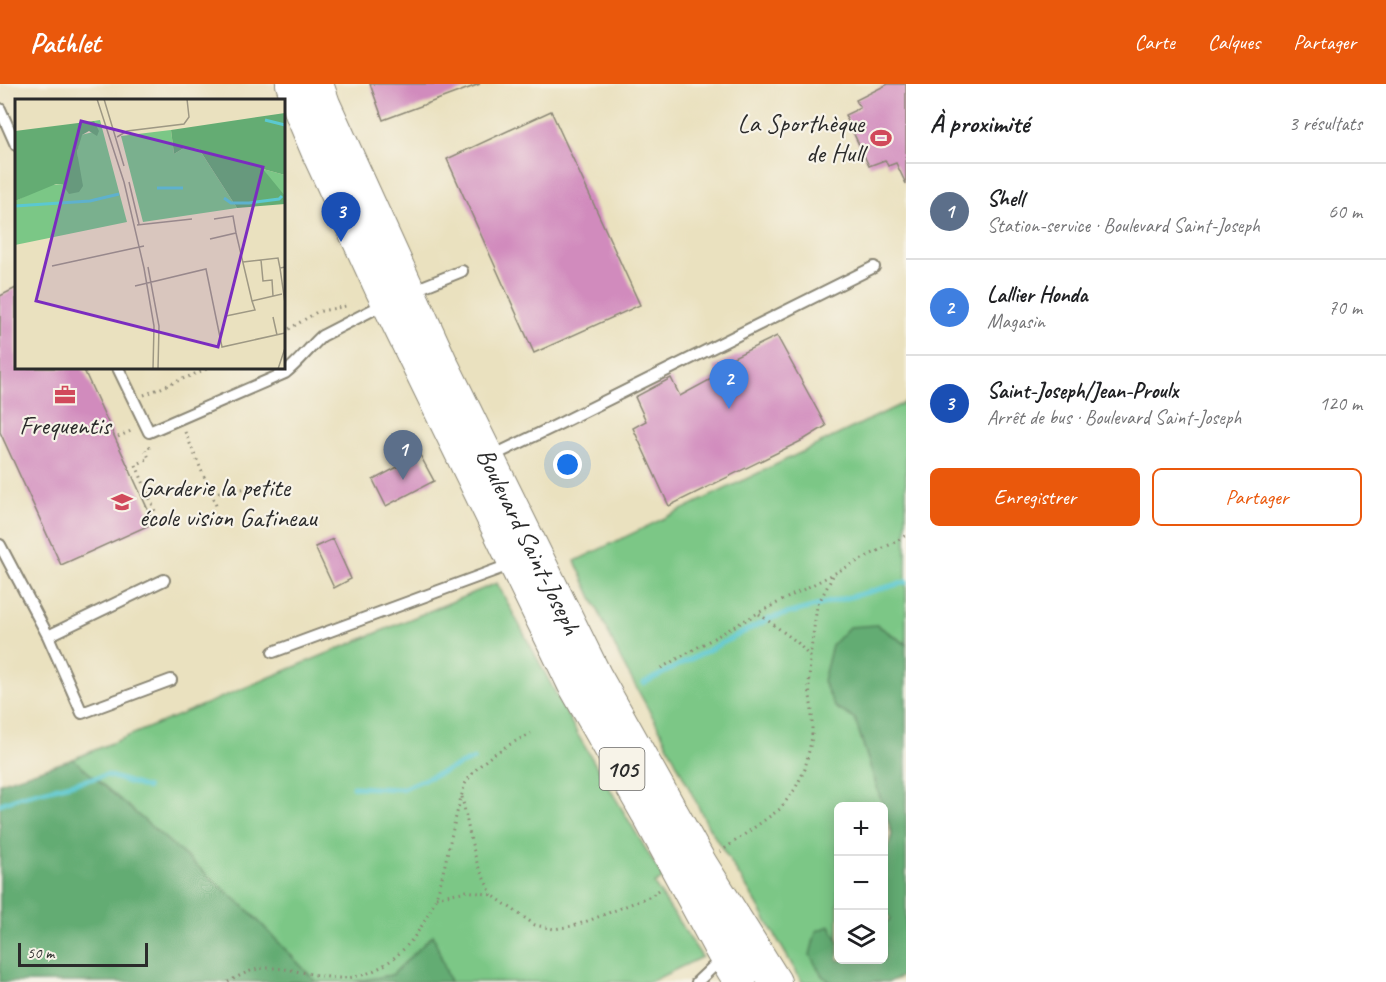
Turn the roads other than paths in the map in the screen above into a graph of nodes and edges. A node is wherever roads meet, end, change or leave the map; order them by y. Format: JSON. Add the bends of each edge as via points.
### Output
{"nodes":[{"id":1,"x":292,"y":84,"type":"edge"},
{"id":2,"x":318,"y":84,"type":"edge"},
{"id":3,"x":0,"y":109,"type":"edge"},
{"id":4,"x":15,"y":143,"type":"edge"},
{"id":5,"x":874,"y":267,"type":"dead end"},
{"id":6,"x":462,"y":271,"type":"dead end"},
{"id":7,"x":398,"y":298,"type":"junction"},
{"id":8,"x":118,"y":369,"type":"edge"},
{"id":9,"x":478,"y":463,"type":"junction"},
{"id":10,"x":0,"y":544,"type":"edge"},
{"id":11,"x":524,"y":559,"type":"junction"},
{"id":12,"x":165,"y":580,"type":"dead end"},
{"id":13,"x":48,"y":636,"type":"junction"},
{"id":14,"x":273,"y":652,"type":"dead end"},
{"id":15,"x":171,"y":680,"type":"dead end"},
{"id":16,"x":691,"y":870,"type":"junction"},
{"id":17,"x":722,"y":952,"type":"junction"},
{"id":18,"x":698,"y":982,"type":"edge"},
{"id":19,"x":740,"y":982,"type":"edge"},
{"id":20,"x":775,"y":982,"type":"edge"}],
"edges":[{"from":1,"to":7,"type":"main road","name":"Boulevard Saint-Joseph","number":"105","via":[[318,153]]},
{"from":2,"to":7,"type":"main road","name":"Boulevard Saint-Joseph","number":"105"},
{"from":3,"to":4,"type":"lane"},
{"from":5,"to":9,"type":"lane"},
{"from":6,"to":7,"type":"lane"},
{"from":7,"to":8,"type":"lane","via":[[322,336],[285,373],[149,432]]},
{"from":7,"to":9,"type":"main road","name":"Boulevard Saint-Joseph","number":"105"},
{"from":9,"to":11,"type":"main road","name":"Boulevard Saint-Joseph","number":"105"},
{"from":10,"to":13,"type":"lane"},
{"from":11,"to":14,"type":"lane"},
{"from":11,"to":16,"type":"main road","name":"Boulevard Saint-Joseph","number":"105","via":[[640,757]]},
{"from":12,"to":13,"type":"lane"},
{"from":13,"to":15,"type":"lane","via":[[82,713]]},
{"from":16,"to":17,"type":"main road","name":"Boulevard Saint-Joseph","number":"105"},
{"from":16,"to":20,"type":"main road","name":"Boulevard Saint-Joseph","number":"105"},
{"from":17,"to":18,"type":"lane"},
{"from":17,"to":19,"type":"main road","name":"Boulevard Saint-Joseph","number":"105"}]}
